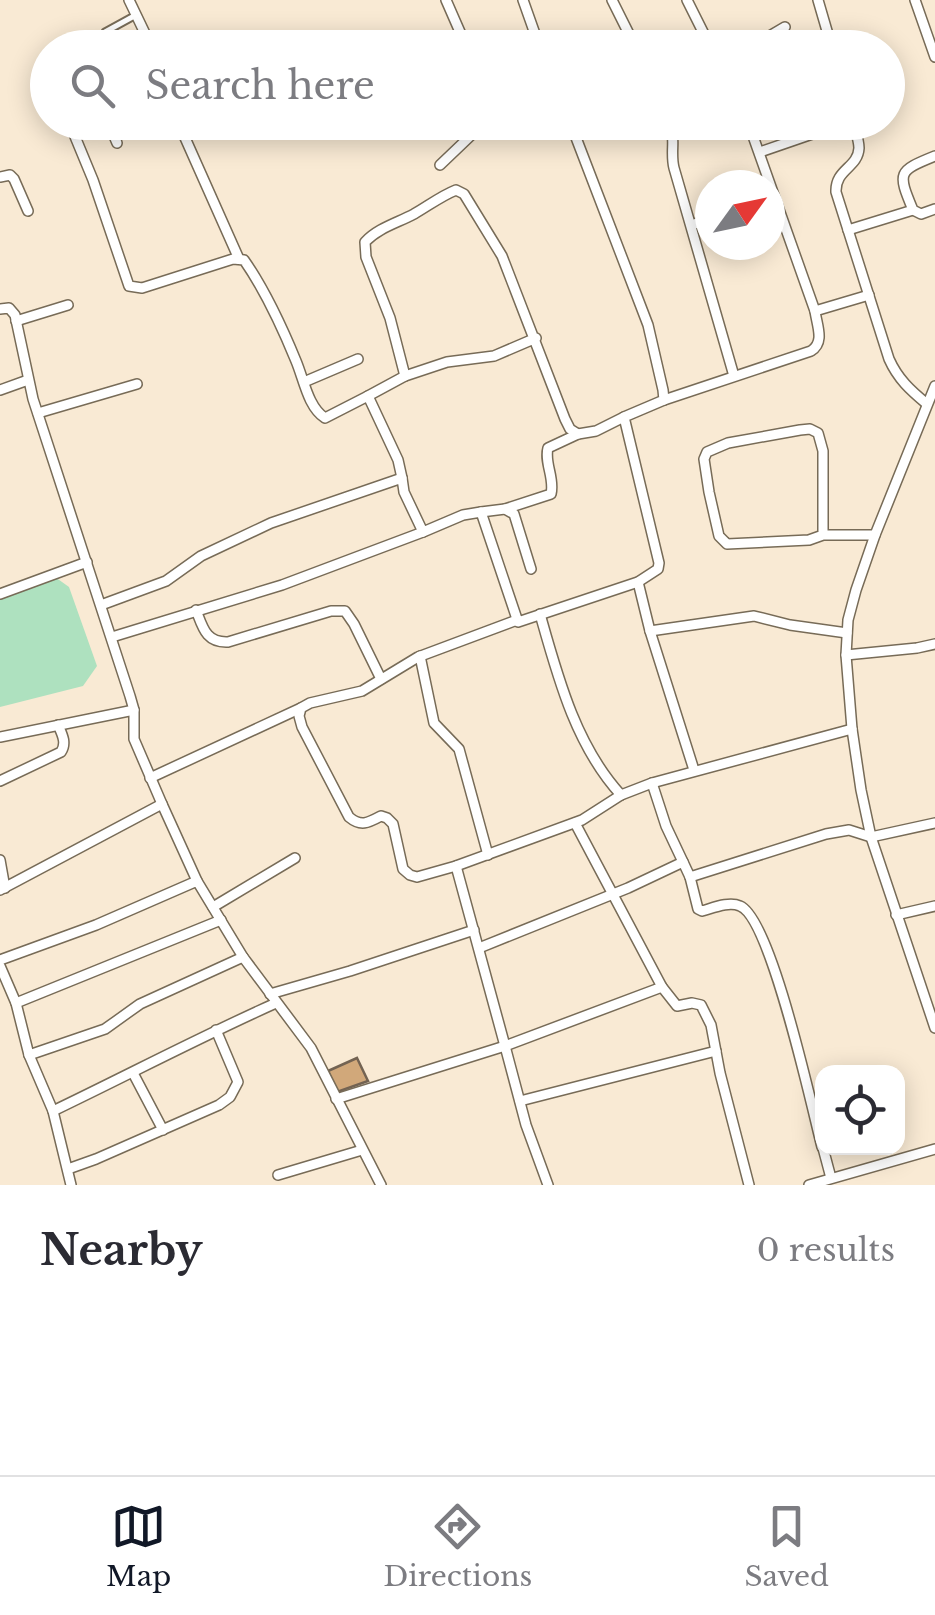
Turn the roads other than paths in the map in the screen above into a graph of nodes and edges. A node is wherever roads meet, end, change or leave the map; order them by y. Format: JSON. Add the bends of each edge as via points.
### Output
{"nodes":[{"id":1,"x":129,"y":0,"type":"edge"},
{"id":2,"x":446,"y":0,"type":"edge"},
{"id":3,"x":523,"y":0,"type":"edge"},
{"id":4,"x":612,"y":0,"type":"edge"},
{"id":5,"x":818,"y":0,"type":"edge"},
{"id":6,"x":915,"y":0,"type":"edge"},
{"id":7,"x":691,"y":1,"type":"edge"},
{"id":8,"x":136,"y":15,"type":"junction"},
{"id":9,"x":785,"y":26,"type":"dead end"},
{"id":10,"x":109,"y":30,"type":"edge"},
{"id":11,"x":143,"y":30,"type":"edge"},
{"id":12,"x":459,"y":30,"type":"edge"},
{"id":13,"x":534,"y":30,"type":"edge"},
{"id":14,"x":627,"y":30,"type":"edge"},
{"id":15,"x":703,"y":30,"type":"edge"},
{"id":16,"x":778,"y":30,"type":"edge"},
{"id":17,"x":827,"y":30,"type":"edge"},
{"id":18,"x":935,"y":57,"type":"edge"},
{"id":19,"x":76,"y":140,"type":"edge"},
{"id":20,"x":115,"y":140,"type":"edge"},
{"id":21,"x":186,"y":140,"type":"edge"},
{"id":22,"x":467,"y":140,"type":"edge"},
{"id":23,"x":577,"y":140,"type":"edge"},
{"id":24,"x":673,"y":140,"type":"edge"},
{"id":25,"x":755,"y":140,"type":"edge"},
{"id":26,"x":796,"y":140,"type":"edge"},
{"id":27,"x":856,"y":140,"type":"edge"},
{"id":28,"x":117,"y":144,"type":"dead end"},
{"id":29,"x":760,"y":152,"type":"junction"},
{"id":30,"x":935,"y":156,"type":"edge"},
{"id":31,"x":440,"y":165,"type":"dead end"},
{"id":32,"x":765,"y":170,"type":"edge"},
{"id":33,"x":0,"y":176,"type":"edge"},
{"id":34,"x":935,"y":209,"type":"edge"},
{"id":35,"x":913,"y":210,"type":"junction"},
{"id":36,"x":28,"y":212,"type":"dead end"},
{"id":37,"x":695,"y":224,"type":"edge"},
{"id":38,"x":692,"y":225,"type":"junction"},
{"id":39,"x":785,"y":230,"type":"edge"},
{"id":40,"x":848,"y":230,"type":"junction"},
{"id":41,"x":239,"y":259,"type":"junction"},
{"id":42,"x":869,"y":294,"type":"junction"},
{"id":43,"x":68,"y":305,"type":"dead end"},
{"id":44,"x":0,"y":309,"type":"edge"},
{"id":45,"x":815,"y":312,"type":"junction"},
{"id":46,"x":16,"y":320,"type":"junction"},
{"id":47,"x":536,"y":338,"type":"junction"},
{"id":48,"x":358,"y":359,"type":"dead end"},
{"id":49,"x":405,"y":376,"type":"junction"},
{"id":50,"x":734,"y":376,"type":"junction"},
{"id":51,"x":28,"y":380,"type":"junction"},
{"id":52,"x":304,"y":382,"type":"junction"},
{"id":53,"x":137,"y":384,"type":"dead end"},
{"id":54,"x":935,"y":386,"type":"edge"},
{"id":55,"x":0,"y":390,"type":"edge"},
{"id":56,"x":368,"y":396,"type":"junction"},
{"id":57,"x":664,"y":400,"type":"junction"},
{"id":58,"x":926,"y":404,"type":"junction"},
{"id":59,"x":38,"y":413,"type":"junction"},
{"id":60,"x":624,"y":417,"type":"junction"},
{"id":61,"x":578,"y":434,"type":"junction"},
{"id":62,"x":402,"y":478,"type":"junction"},
{"id":63,"x":505,"y":509,"type":"junction"},
{"id":64,"x":481,"y":512,"type":"junction"},
{"id":65,"x":423,"y":532,"type":"junction"},
{"id":66,"x":823,"y":534,"type":"junction"},
{"id":67,"x":875,"y":536,"type":"junction"},
{"id":68,"x":88,"y":562,"type":"junction"},
{"id":69,"x":531,"y":569,"type":"dead end"},
{"id":70,"x":638,"y":582,"type":"junction"},
{"id":71,"x":0,"y":594,"type":"edge"},
{"id":72,"x":102,"y":605,"type":"junction"},
{"id":73,"x":196,"y":610,"type":"junction"},
{"id":74,"x":540,"y":614,"type":"junction"},
{"id":75,"x":517,"y":620,"type":"junction"},
{"id":76,"x":650,"y":631,"type":"junction"},
{"id":77,"x":847,"y":633,"type":"junction"},
{"id":78,"x":112,"y":637,"type":"junction"},
{"id":79,"x":935,"y":644,"type":"edge"},
{"id":80,"x":846,"y":655,"type":"junction"},
{"id":81,"x":420,"y":656,"type":"junction"},
{"id":82,"x":381,"y":679,"type":"junction"},
{"id":83,"x":301,"y":708,"type":"junction"},
{"id":84,"x":134,"y":710,"type":"junction"},
{"id":85,"x":58,"y":725,"type":"junction"},
{"id":86,"x":852,"y":730,"type":"junction"},
{"id":87,"x":0,"y":736,"type":"edge"},
{"id":88,"x":694,"y":770,"type":"junction"},
{"id":89,"x":150,"y":778,"type":"junction"},
{"id":90,"x":0,"y":780,"type":"edge"},
{"id":91,"x":652,"y":783,"type":"junction"},
{"id":92,"x":622,"y":795,"type":"junction"},
{"id":93,"x":162,"y":804,"type":"junction"},
{"id":94,"x":575,"y":823,"type":"junction"},
{"id":95,"x":935,"y":823,"type":"edge"},
{"id":96,"x":871,"y":837,"type":"junction"},
{"id":97,"x":488,"y":854,"type":"junction"},
{"id":98,"x":295,"y":858,"type":"dead end"},
{"id":99,"x":0,"y":860,"type":"edge"},
{"id":100,"x":683,"y":862,"type":"junction"},
{"id":101,"x":456,"y":866,"type":"junction"},
{"id":102,"x":690,"y":877,"type":"junction"},
{"id":103,"x":197,"y":881,"type":"junction"},
{"id":104,"x":3,"y":889,"type":"edge"},
{"id":105,"x":611,"y":894,"type":"junction"},
{"id":106,"x":935,"y":906,"type":"edge"},
{"id":107,"x":212,"y":907,"type":"junction"},
{"id":108,"x":896,"y":916,"type":"junction"},
{"id":109,"x":221,"y":920,"type":"junction"},
{"id":110,"x":474,"y":930,"type":"junction"},
{"id":111,"x":479,"y":948,"type":"junction"},
{"id":112,"x":243,"y":957,"type":"junction"},
{"id":113,"x":0,"y":963,"type":"edge"},
{"id":114,"x":662,"y":987,"type":"junction"},
{"id":115,"x":273,"y":999,"type":"junction"},
{"id":116,"x":16,"y":1004,"type":"junction"},
{"id":117,"x":932,"y":1008,"type":"edge"},
{"id":118,"x":935,"y":1028,"type":"edge"},
{"id":119,"x":216,"y":1030,"type":"junction"},
{"id":120,"x":504,"y":1046,"type":"junction"},
{"id":121,"x":716,"y":1051,"type":"junction"},
{"id":122,"x":29,"y":1055,"type":"junction"},
{"id":123,"x":132,"y":1073,"type":"junction"},
{"id":124,"x":336,"y":1099,"type":"junction"},
{"id":125,"x":520,"y":1101,"type":"junction"},
{"id":126,"x":53,"y":1111,"type":"junction"},
{"id":127,"x":815,"y":1117,"type":"edge"},
{"id":128,"x":163,"y":1130,"type":"junction"},
{"id":129,"x":935,"y":1149,"type":"edge"},
{"id":130,"x":362,"y":1150,"type":"junction"},
{"id":131,"x":825,"y":1155,"type":"edge"},
{"id":132,"x":68,"y":1169,"type":"junction"},
{"id":133,"x":278,"y":1176,"type":"dead end"},
{"id":134,"x":831,"y":1178,"type":"junction"},
{"id":135,"x":71,"y":1185,"type":"edge"},
{"id":136,"x":380,"y":1185,"type":"edge"},
{"id":137,"x":548,"y":1185,"type":"edge"},
{"id":138,"x":749,"y":1185,"type":"edge"},
{"id":139,"x":809,"y":1185,"type":"edge"}],
"edges":[{"from":1,"to":8,"type":"street"},
{"from":2,"to":12,"type":"street"},
{"from":3,"to":13,"type":"street"},
{"from":4,"to":14,"type":"street"},
{"from":5,"to":17,"type":"street"},
{"from":6,"to":18,"type":"street"},
{"from":7,"to":15,"type":"street"},
{"from":8,"to":10,"type":"lane"},
{"from":8,"to":11,"type":"street"},
{"from":9,"to":16,"type":"street"},
{"from":19,"to":41,"type":"street","via":[[129,286],[142,288]]},
{"from":20,"to":28,"type":"street"},
{"from":21,"to":41,"type":"street"},
{"from":22,"to":31,"type":"street"},
{"from":23,"to":57,"type":"street","via":[[648,325]]},
{"from":24,"to":38,"type":"street","via":[[671,159]]},
{"from":25,"to":29,"type":"street"},
{"from":26,"to":29,"type":"street"},
{"from":27,"to":40,"type":"street","via":[[855,160],[836,183]]},
{"from":29,"to":32,"type":"street"},
{"from":30,"to":35,"type":"street","via":[[906,170]]},
{"from":33,"to":36,"type":"street","via":[[14,179]]},
{"from":34,"to":35,"type":"street"},
{"from":35,"to":40,"type":"street"},
{"from":37,"to":38,"type":"street"},
{"from":38,"to":50,"type":"street"},
{"from":39,"to":45,"type":"street"},
{"from":40,"to":42,"type":"street"},
{"from":41,"to":52,"type":"street","via":[[263,293]]},
{"from":42,"to":45,"type":"street"},
{"from":42,"to":58,"type":"street","via":[[896,374]]},
{"from":43,"to":46,"type":"street"},
{"from":44,"to":46,"type":"street","via":[[9,308]]},
{"from":45,"to":50,"type":"street","via":[[818,347]]},
{"from":46,"to":51,"type":"street"},
{"from":47,"to":49,"type":"street","via":[[494,356]]},
{"from":47,"to":49,"type":"street","via":[[502,256],[456,190],[365,242]]},
{"from":47,"to":61,"type":"street","via":[[565,419]]},
{"from":48,"to":52,"type":"street"},
{"from":49,"to":56,"type":"street"},
{"from":50,"to":57,"type":"street"},
{"from":51,"to":55,"type":"street"},
{"from":51,"to":59,"type":"street"},
{"from":52,"to":56,"type":"street","via":[[325,418]]},
{"from":53,"to":59,"type":"street"},
{"from":54,"to":58,"type":"street"},
{"from":56,"to":62,"type":"street"},
{"from":57,"to":60,"type":"street"},
{"from":58,"to":67,"type":"street"},
{"from":59,"to":68,"type":"street"},
{"from":60,"to":61,"type":"street"},
{"from":60,"to":70,"type":"street","via":[[659,562],[652,576]]},
{"from":61,"to":63,"type":"street","via":[[548,448],[551,494]]},
{"from":62,"to":65,"type":"street"},
{"from":62,"to":72,"type":"street","via":[[271,523],[166,580]]},
{"from":63,"to":64,"type":"street"},
{"from":63,"to":69,"type":"street","via":[[514,514]]},
{"from":64,"to":65,"type":"street"},
{"from":64,"to":75,"type":"street"},
{"from":65,"to":73,"type":"street"},
{"from":66,"to":66,"type":"street","via":[[727,544],[705,473],[707,452],[800,430],[818,433]]},
{"from":66,"to":67,"type":"street"},
{"from":67,"to":77,"type":"street"},
{"from":68,"to":71,"type":"street"},
{"from":68,"to":72,"type":"street"},
{"from":70,"to":74,"type":"street"},
{"from":70,"to":76,"type":"street"},
{"from":72,"to":78,"type":"street"},
{"from":73,"to":78,"type":"street"},
{"from":73,"to":82,"type":"street","via":[[206,635],[219,642],[345,611]]},
{"from":74,"to":75,"type":"street"},
{"from":74,"to":92,"type":"street","via":[[566,700],[594,759]]},
{"from":75,"to":81,"type":"street"},
{"from":76,"to":77,"type":"street","via":[[754,616]]},
{"from":76,"to":88,"type":"street"},
{"from":77,"to":80,"type":"street"},
{"from":78,"to":84,"type":"street"},
{"from":79,"to":80,"type":"street"},
{"from":80,"to":86,"type":"street"},
{"from":81,"to":82,"type":"street"},
{"from":81,"to":97,"type":"street","via":[[434,723],[459,749]]},
{"from":82,"to":83,"type":"street"},
{"from":83,"to":89,"type":"street"},
{"from":83,"to":101,"type":"street","via":[[302,727],[349,817],[357,824],[387,818],[410,876]]},
{"from":84,"to":85,"type":"street"},
{"from":84,"to":89,"type":"street","via":[[134,739]]},
{"from":85,"to":87,"type":"street"},
{"from":85,"to":90,"type":"street","via":[[61,752]]},
{"from":86,"to":88,"type":"street"},
{"from":86,"to":96,"type":"street"},
{"from":88,"to":91,"type":"street"},
{"from":89,"to":93,"type":"street"},
{"from":91,"to":92,"type":"street"},
{"from":91,"to":100,"type":"street"},
{"from":92,"to":94,"type":"street"},
{"from":93,"to":103,"type":"street"},
{"from":93,"to":104,"type":"street"},
{"from":94,"to":97,"type":"street"},
{"from":94,"to":105,"type":"street"},
{"from":95,"to":96,"type":"street"},
{"from":96,"to":102,"type":"street","via":[[849,830],[826,834]]},
{"from":96,"to":108,"type":"street"},
{"from":97,"to":101,"type":"street"},
{"from":98,"to":107,"type":"street"},
{"from":99,"to":104,"type":"street"},
{"from":100,"to":102,"type":"street"},
{"from":100,"to":105,"type":"street"},
{"from":101,"to":110,"type":"street"},
{"from":102,"to":127,"type":"street","via":[[698,909],[744,906],[757,925]]},
{"from":103,"to":107,"type":"street"},
{"from":103,"to":113,"type":"street"},
{"from":105,"to":111,"type":"street"},
{"from":105,"to":114,"type":"street"},
{"from":106,"to":108,"type":"street"},
{"from":107,"to":109,"type":"street"},
{"from":108,"to":117,"type":"street"},
{"from":109,"to":112,"type":"street"},
{"from":109,"to":116,"type":"street"},
{"from":110,"to":111,"type":"street"},
{"from":110,"to":115,"type":"street"},
{"from":111,"to":120,"type":"street"},
{"from":112,"to":115,"type":"street"},
{"from":112,"to":122,"type":"street","via":[[140,1004],[106,1029]]},
{"from":113,"to":116,"type":"street"},
{"from":114,"to":120,"type":"street"},
{"from":114,"to":121,"type":"street","via":[[677,1006],[701,1005]]},
{"from":115,"to":119,"type":"street"},
{"from":115,"to":124,"type":"street","via":[[311,1048]]},
{"from":116,"to":122,"type":"street"},
{"from":117,"to":118,"type":"street"},
{"from":119,"to":123,"type":"street"},
{"from":119,"to":128,"type":"street","via":[[236,1088],[219,1105]]},
{"from":120,"to":124,"type":"street"},
{"from":120,"to":125,"type":"street"},
{"from":121,"to":125,"type":"street"},
{"from":121,"to":138,"type":"street"},
{"from":122,"to":126,"type":"street"},
{"from":123,"to":126,"type":"street"},
{"from":123,"to":128,"type":"street"},
{"from":124,"to":130,"type":"street"},
{"from":125,"to":137,"type":"street"},
{"from":126,"to":132,"type":"street"},
{"from":128,"to":132,"type":"street"},
{"from":129,"to":134,"type":"street"},
{"from":130,"to":133,"type":"street"},
{"from":130,"to":136,"type":"street"},
{"from":131,"to":134,"type":"street"},
{"from":132,"to":135,"type":"street"},
{"from":134,"to":139,"type":"street"}]}
